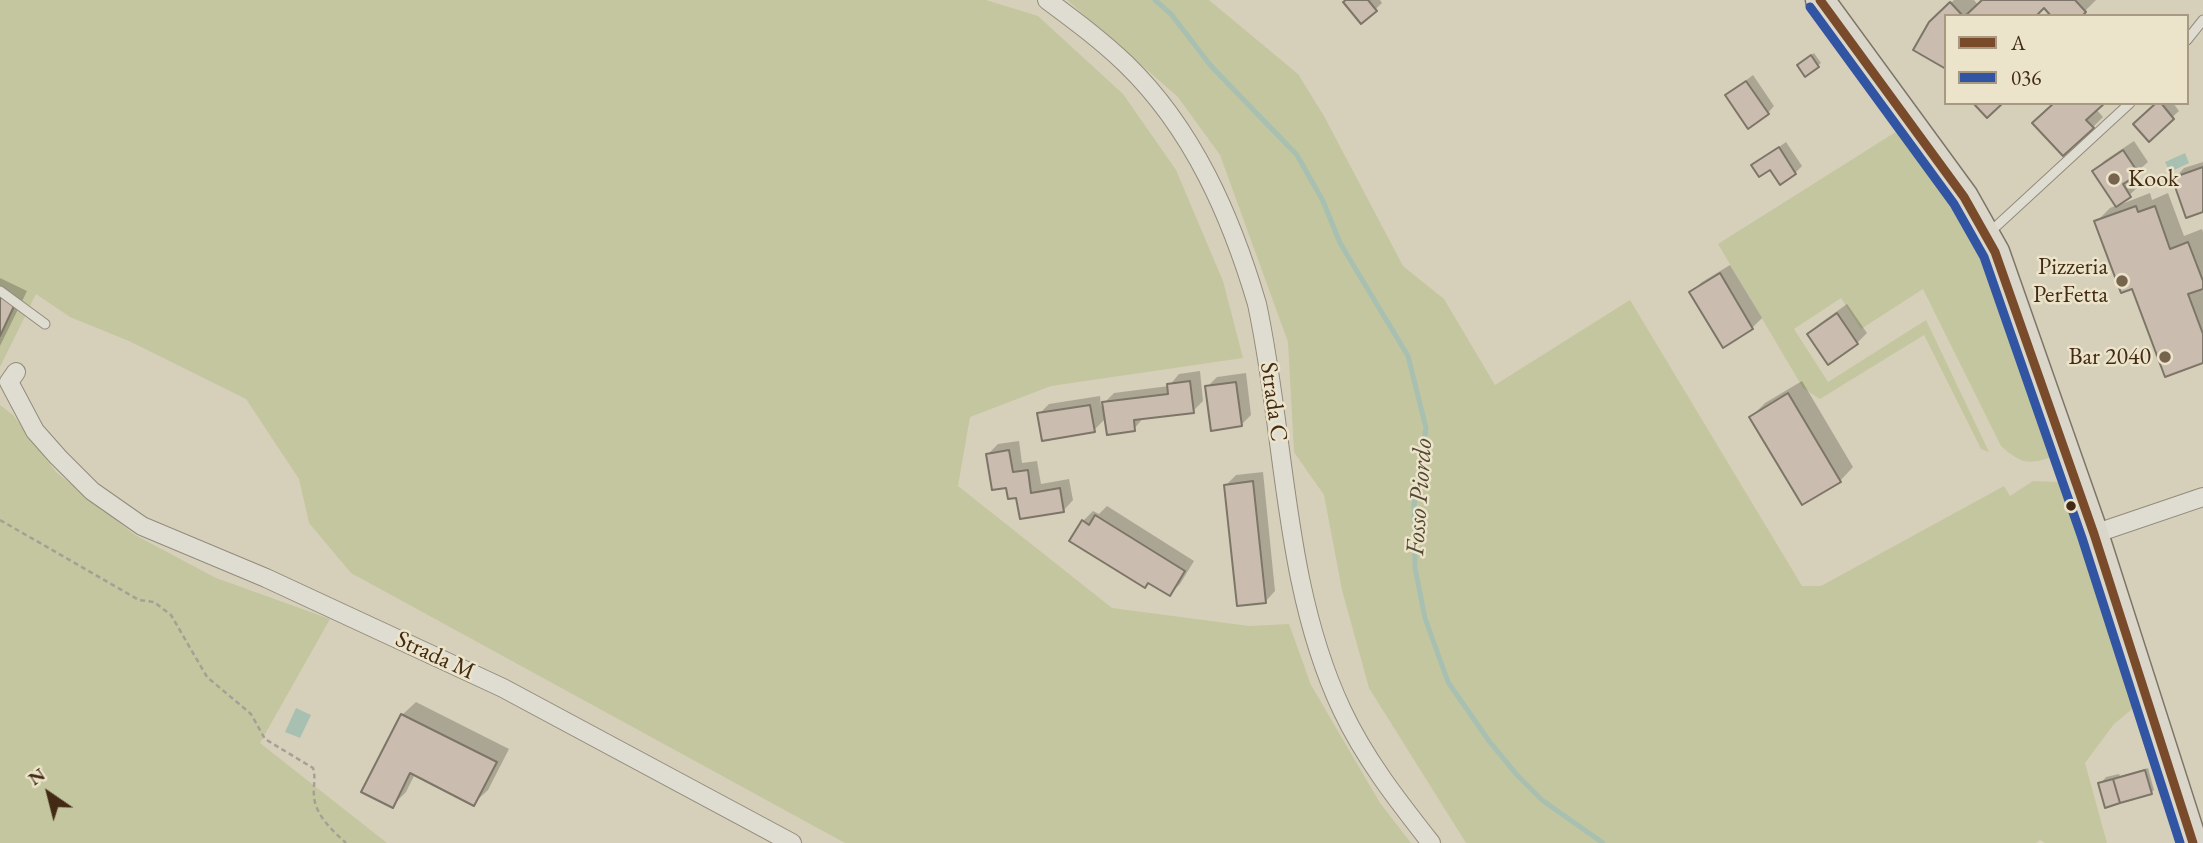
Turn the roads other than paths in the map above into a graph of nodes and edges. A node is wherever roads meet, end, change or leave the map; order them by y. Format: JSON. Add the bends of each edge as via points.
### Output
{"nodes":[{"id":1,"x":1047,"y":0,"type":"edge"},
{"id":2,"x":1820,"y":0,"type":"edge"},
{"id":3,"x":2203,"y":20,"type":"edge"},
{"id":4,"x":2189,"y":38,"type":"edge"},
{"id":5,"x":2128,"y":105,"type":"edge"},
{"id":6,"x":1987,"y":234,"type":"junction"},
{"id":7,"x":0,"y":291,"type":"edge"},
{"id":8,"x":45,"y":324,"type":"dead end"},
{"id":9,"x":16,"y":372,"type":"dead end"},
{"id":10,"x":2203,"y":496,"type":"edge"},
{"id":11,"x":2094,"y":534,"type":"junction"},
{"id":12,"x":792,"y":843,"type":"edge"},
{"id":13,"x":1431,"y":843,"type":"edge"},
{"id":14,"x":2193,"y":843,"type":"edge"}],
"edges":[{"from":1,"to":13,"type":"street","name":"Strada C","via":[[1098,39],[1150,90],[1181,128],[1211,183],[1257,304],[1302,584],[1327,675],[1372,765]]},
{"from":2,"to":6,"type":"main road"},
{"from":3,"to":4,"type":"lane"},
{"from":5,"to":6,"type":"lane"},
{"from":6,"to":11,"type":"main road"},
{"from":7,"to":8,"type":"lane"},
{"from":9,"to":12,"type":"street","name":"Strada M","via":[[9,382],[35,431],[92,491],[142,527],[266,578],[503,688]]},
{"from":10,"to":11,"type":"street"},
{"from":11,"to":14,"type":"main road"}]}
